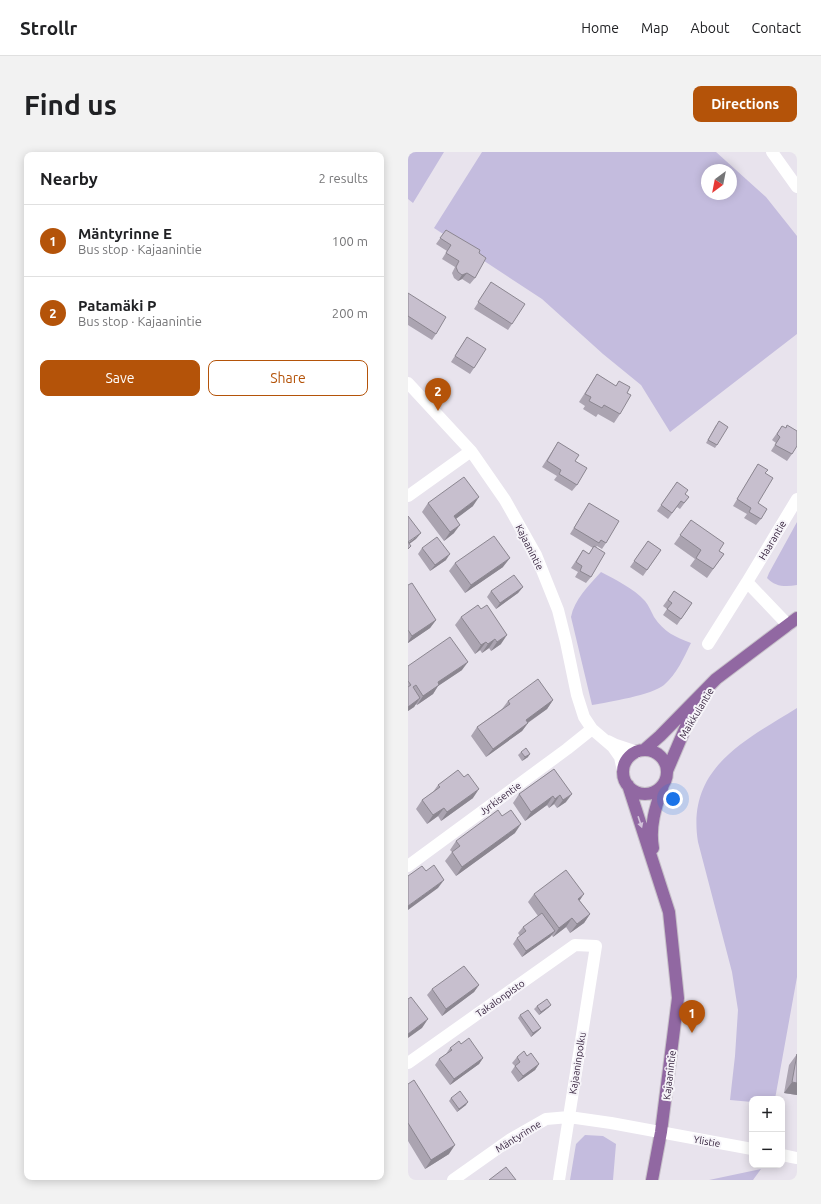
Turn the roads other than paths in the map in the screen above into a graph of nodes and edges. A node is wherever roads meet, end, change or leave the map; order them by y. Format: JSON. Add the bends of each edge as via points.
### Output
{"nodes":[{"id":1,"x":772,"y":152,"type":"edge"},
{"id":2,"x":797,"y":187,"type":"edge"},
{"id":3,"x":408,"y":383,"type":"edge"},
{"id":4,"x":471,"y":451,"type":"junction"},
{"id":5,"x":408,"y":496,"type":"edge"},
{"id":6,"x":797,"y":499,"type":"edge"},
{"id":7,"x":747,"y":582,"type":"junction"},
{"id":8,"x":792,"y":622,"type":"edge"},
{"id":9,"x":708,"y":644,"type":"dead end"},
{"id":10,"x":716,"y":679,"type":"junction"},
{"id":11,"x":596,"y":733,"type":"junction"},
{"id":12,"x":640,"y":751,"type":"junction"},
{"id":13,"x":623,"y":771,"type":"junction"},
{"id":14,"x":667,"y":771,"type":"junction"},
{"id":15,"x":628,"y":785,"type":"junction"},
{"id":16,"x":663,"y":785,"type":"junction"},
{"id":17,"x":408,"y":866,"type":"edge"},
{"id":18,"x":657,"y":875,"type":"junction"},
{"id":19,"x":596,"y":946,"type":"joint"},
{"id":20,"x":408,"y":1063,"type":"edge"},
{"id":21,"x":569,"y":1117,"type":"junction"},
{"id":22,"x":661,"y":1132,"type":"junction"},
{"id":23,"x":749,"y":1148,"type":"edge"},
{"id":24,"x":785,"y":1156,"type":"edge"},
{"id":25,"x":797,"y":1158,"type":"edge"},
{"id":26,"x":453,"y":1180,"type":"edge"},
{"id":27,"x":559,"y":1180,"type":"edge"},
{"id":28,"x":652,"y":1180,"type":"edge"}],
"edges":[{"from":1,"to":2,"type":"street"},
{"from":3,"to":4,"type":"street","name":"Kajaanintie"},
{"from":4,"to":5,"type":"street"},
{"from":4,"to":11,"type":"street","name":"Kajaanintie","via":[[505,500],[536,555],[558,610],[584,717]]},
{"from":6,"to":7,"type":"street","name":"Haarantie"},
{"from":7,"to":8,"type":"street"},
{"from":7,"to":9,"type":"street","name":"Haarantie"},
{"from":8,"to":10,"type":"main road","name":"Maikkulantie"},
{"from":10,"to":12,"type":"main road","name":"Maikkulantie","via":[[660,736]]},
{"from":10,"to":14,"type":"main road","name":"Maikkulantie","via":[[687,724]]},
{"from":11,"to":12,"type":"street","via":[[616,745]]},
{"from":11,"to":13,"type":"street","name":"Kajaanintie","via":[[613,747],[620,757]]},
{"from":11,"to":17,"type":"street","name":"Jyrkisentie","via":[[567,749]]},
{"from":12,"to":13,"type":"main road","via":[[630,757]]},
{"from":12,"to":14,"type":"main road","via":[[658,754],[664,760]]},
{"from":13,"to":15,"type":"main road"},
{"from":14,"to":16,"type":"main road"},
{"from":15,"to":16,"type":"main road","via":[[633,791],[643,794],[651,794]]},
{"from":15,"to":18,"type":"main road","name":"Kajaanintie","one_way":true},
{"from":16,"to":18,"type":"main road","name":"Kajaanintie","via":[[653,819],[652,841]]},
{"from":18,"to":22,"type":"main road","name":"Kajaanintie","via":[[668,912],[678,998]]},
{"from":19,"to":20,"type":"street","name":"Takalonpisto","via":[[575,945]]},
{"from":19,"to":21,"type":"street","name":"Kajaaninpolku"},
{"from":21,"to":22,"type":"street","name":"Mäntyrinne"},
{"from":21,"to":26,"type":"street","name":"Mäntyrinne","via":[[546,1119],[510,1139]]},
{"from":21,"to":27,"type":"street","name":"Kajaaninpolku"},
{"from":22,"to":23,"type":"street","name":"Ylistie"},
{"from":22,"to":28,"type":"main road","name":"Kajaanintie"},
{"from":24,"to":25,"type":"street"}]}
